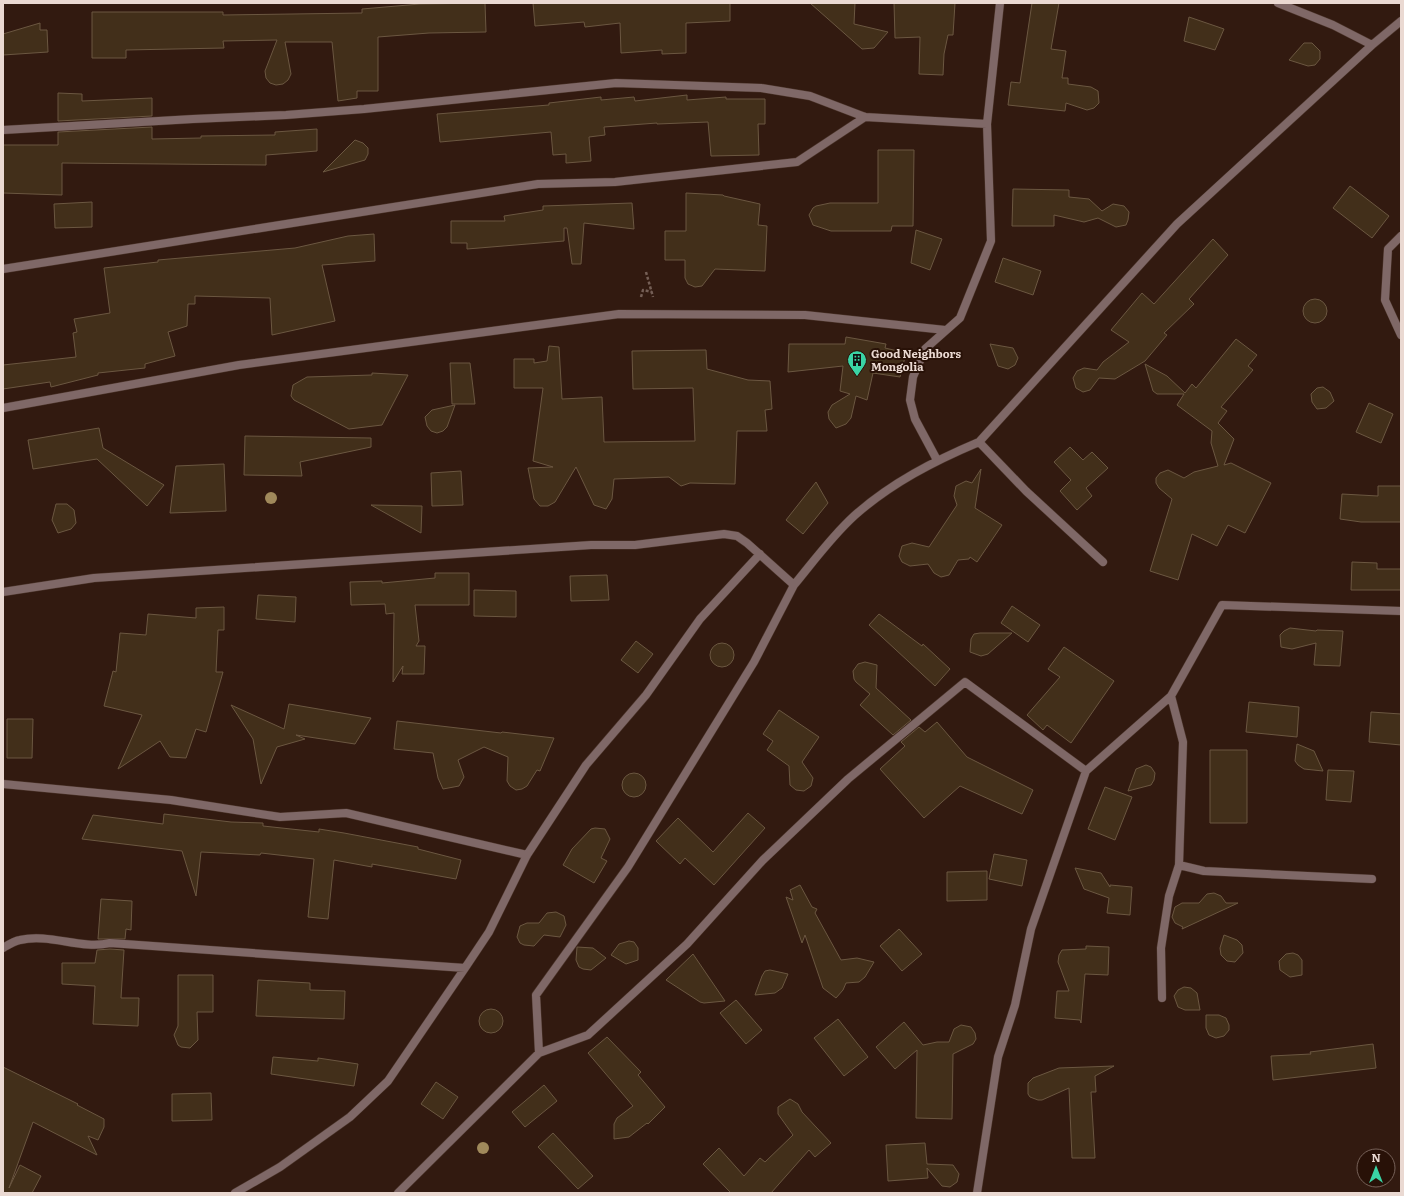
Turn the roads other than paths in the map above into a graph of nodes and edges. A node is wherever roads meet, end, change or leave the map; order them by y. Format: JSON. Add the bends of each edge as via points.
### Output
{"nodes":[{"id":1,"x":1000,"y":3,"type":"edge"},
{"id":2,"x":1278,"y":3,"type":"edge"},
{"id":3,"x":1401,"y":21,"type":"edge"},
{"id":4,"x":1372,"y":45,"type":"junction"},
{"id":5,"x":865,"y":117,"type":"junction"},
{"id":6,"x":987,"y":124,"type":"junction"},
{"id":7,"x":3,"y":130,"type":"edge"},
{"id":8,"x":1401,"y":236,"type":"edge"},
{"id":9,"x":3,"y":269,"type":"edge"},
{"id":10,"x":945,"y":330,"type":"junction"},
{"id":11,"x":1401,"y":336,"type":"edge"},
{"id":12,"x":3,"y":408,"type":"edge"},
{"id":13,"x":979,"y":442,"type":"junction"},
{"id":14,"x":937,"y":460,"type":"junction"},
{"id":15,"x":760,"y":554,"type":"junction"},
{"id":16,"x":1103,"y":562,"type":"dead end"},
{"id":17,"x":794,"y":585,"type":"junction"},
{"id":18,"x":3,"y":592,"type":"edge"},
{"id":19,"x":1401,"y":611,"type":"edge"},
{"id":20,"x":1171,"y":696,"type":"junction"},
{"id":21,"x":1086,"y":770,"type":"junction"},
{"id":22,"x":3,"y":784,"type":"edge"},
{"id":23,"x":527,"y":855,"type":"junction"},
{"id":24,"x":1179,"y":864,"type":"junction"},
{"id":25,"x":1372,"y":879,"type":"dead end"},
{"id":26,"x":3,"y":948,"type":"edge"},
{"id":27,"x":465,"y":968,"type":"junction"},
{"id":28,"x":1162,"y":998,"type":"dead end"},
{"id":29,"x":540,"y":1053,"type":"junction"},
{"id":30,"x":235,"y":1193,"type":"edge"},
{"id":31,"x":398,"y":1193,"type":"edge"},
{"id":32,"x":977,"y":1193,"type":"edge"}],
"edges":[{"from":1,"to":6,"type":"street"},
{"from":2,"to":4,"type":"street","via":[[1333,25]]},
{"from":3,"to":4,"type":"street"},
{"from":4,"to":13,"type":"street","via":[[1177,224]]},
{"from":5,"to":6,"type":"street"},
{"from":5,"to":7,"type":"street","via":[[810,96],[761,88],[616,83],[301,114]]},
{"from":5,"to":9,"type":"street","via":[[797,162],[615,182],[538,184]]},
{"from":6,"to":10,"type":"street","via":[[991,241],[960,318]]},
{"from":8,"to":11,"type":"street","via":[[1388,249],[1385,300]]},
{"from":10,"to":12,"type":"street","via":[[805,314],[619,314],[239,365]]},
{"from":10,"to":14,"type":"street","via":[[925,349],[913,377],[910,400],[915,419]]},
{"from":13,"to":14,"type":"street"},
{"from":13,"to":16,"type":"street","via":[[1026,491]]},
{"from":14,"to":17,"type":"street","via":[[900,482],[854,517]]},
{"from":15,"to":17,"type":"street"},
{"from":15,"to":18,"type":"street","via":[[737,536],[724,534],[635,545],[591,545],[94,578]]},
{"from":15,"to":23,"type":"street","via":[[700,618],[646,695],[586,765]]},
{"from":17,"to":29,"type":"street","via":[[754,662],[628,867],[536,995]]},
{"from":19,"to":20,"type":"street","via":[[1222,605]]},
{"from":20,"to":21,"type":"street"},
{"from":20,"to":24,"type":"street","via":[[1183,742]]},
{"from":21,"to":29,"type":"street","via":[[965,682],[848,779],[763,860],[687,944],[588,1035]]},
{"from":21,"to":32,"type":"street","via":[[1031,929],[1015,1005],[998,1057]]},
{"from":22,"to":23,"type":"street","via":[[171,800],[280,817],[346,813]]},
{"from":23,"to":27,"type":"street","via":[[489,932]]},
{"from":24,"to":25,"type":"street","via":[[1204,871]]},
{"from":24,"to":28,"type":"street","via":[[1169,896],[1161,948]]},
{"from":26,"to":27,"type":"street","via":[[19,940],[32,938],[99,945],[110,943]]},
{"from":27,"to":30,"type":"street","via":[[388,1081],[350,1117],[280,1167]]},
{"from":29,"to":31,"type":"street"}]}
